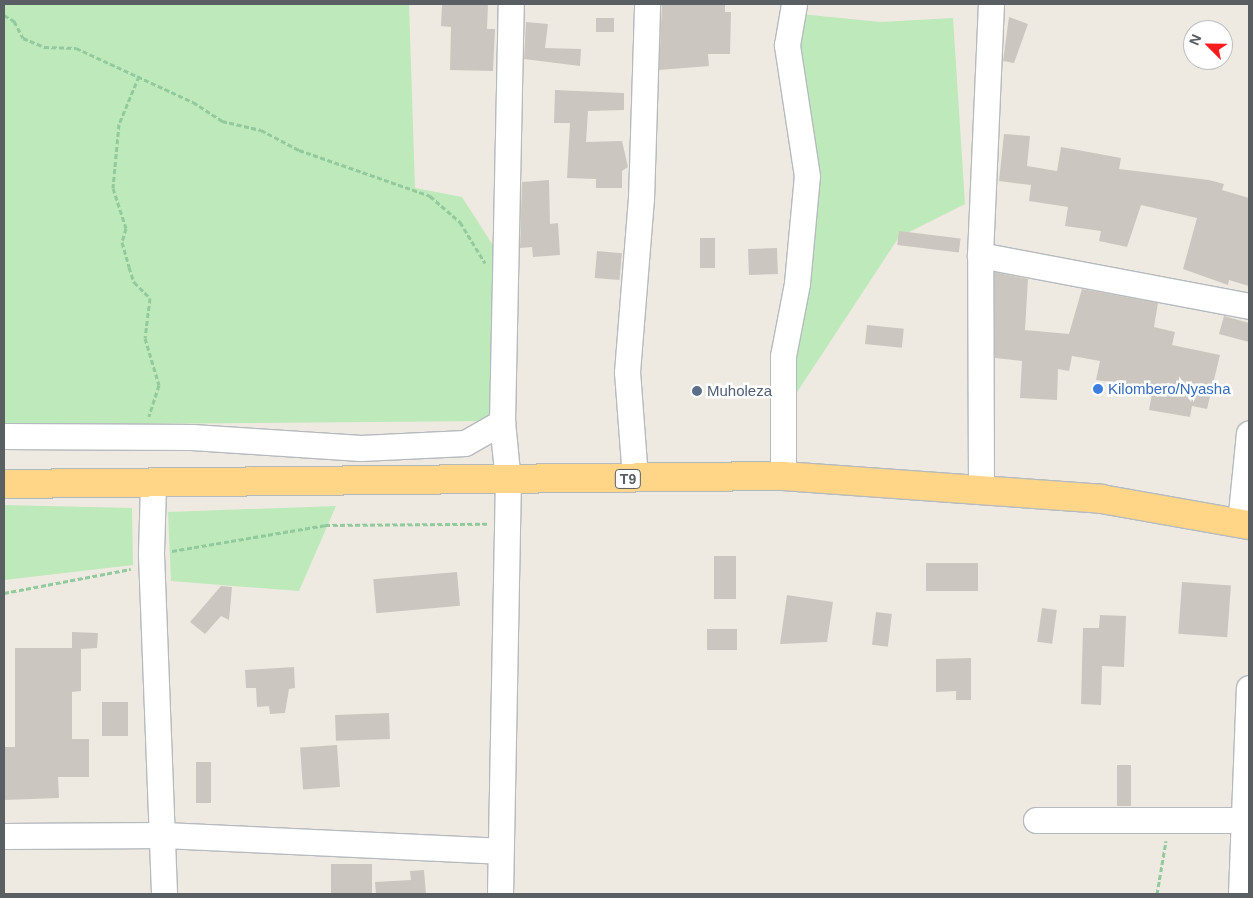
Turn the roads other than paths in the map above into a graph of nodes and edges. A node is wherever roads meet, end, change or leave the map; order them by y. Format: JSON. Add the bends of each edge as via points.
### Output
{"nodes":[{"id":1,"x":511,"y":4,"type":"edge"},
{"id":2,"x":647,"y":4,"type":"edge"},
{"id":3,"x":794,"y":4,"type":"edge"},
{"id":4,"x":991,"y":4,"type":"edge"},
{"id":5,"x":980,"y":255,"type":"junction"},
{"id":6,"x":1249,"y":306,"type":"edge"},
{"id":7,"x":502,"y":422,"type":"junction"},
{"id":8,"x":1249,"y":433,"type":"edge"},
{"id":9,"x":4,"y":436,"type":"edge"},
{"id":10,"x":783,"y":476,"type":"junction"},
{"id":11,"x":635,"y":478,"type":"junction"},
{"id":12,"x":508,"y":481,"type":"junction"},
{"id":13,"x":4,"y":484,"type":"edge"},
{"id":14,"x":153,"y":485,"type":"junction"},
{"id":15,"x":981,"y":488,"type":"junction"},
{"id":16,"x":1244,"y":524,"type":"edge"},
{"id":17,"x":1249,"y":688,"type":"edge"},
{"id":18,"x":1247,"y":733,"type":"edge"},
{"id":19,"x":1036,"y":820,"type":"dead end"},
{"id":20,"x":1242,"y":820,"type":"junction"},
{"id":21,"x":164,"y":835,"type":"junction"},
{"id":22,"x":4,"y":836,"type":"edge"},
{"id":23,"x":499,"y":851,"type":"junction"},
{"id":24,"x":164,"y":894,"type":"edge"},
{"id":25,"x":500,"y":894,"type":"edge"},
{"id":26,"x":1241,"y":894,"type":"edge"}],
"edges":[{"from":1,"to":7,"type":"street"},
{"from":2,"to":11,"type":"street","via":[[641,199],[627,372]]},
{"from":3,"to":10,"type":"street","via":[[787,45],[807,176],[797,283],[783,356]]},
{"from":4,"to":5,"type":"street"},
{"from":5,"to":6,"type":"street"},
{"from":5,"to":15,"type":"street"},
{"from":7,"to":9,"type":"street","via":[[465,443],[361,448],[142,437]]},
{"from":7,"to":12,"type":"street"},
{"from":8,"to":16,"type":"street"},
{"from":10,"to":11,"type":"highway","number":"T9"},
{"from":10,"to":15,"type":"highway","number":"T9"},
{"from":11,"to":12,"type":"highway","number":"T9"},
{"from":12,"to":14,"type":"highway","number":"T9"},
{"from":12,"to":23,"type":"street"},
{"from":13,"to":14,"type":"highway","number":"T9"},
{"from":14,"to":21,"type":"street","via":[[151,554]]},
{"from":15,"to":16,"type":"highway","number":"T9","via":[[1101,499]]},
{"from":17,"to":18,"type":"street"},
{"from":18,"to":20,"type":"street"},
{"from":19,"to":20,"type":"street"},
{"from":20,"to":26,"type":"street"},
{"from":21,"to":22,"type":"street"},
{"from":21,"to":23,"type":"street"},
{"from":21,"to":24,"type":"street"},
{"from":23,"to":25,"type":"street"}]}
